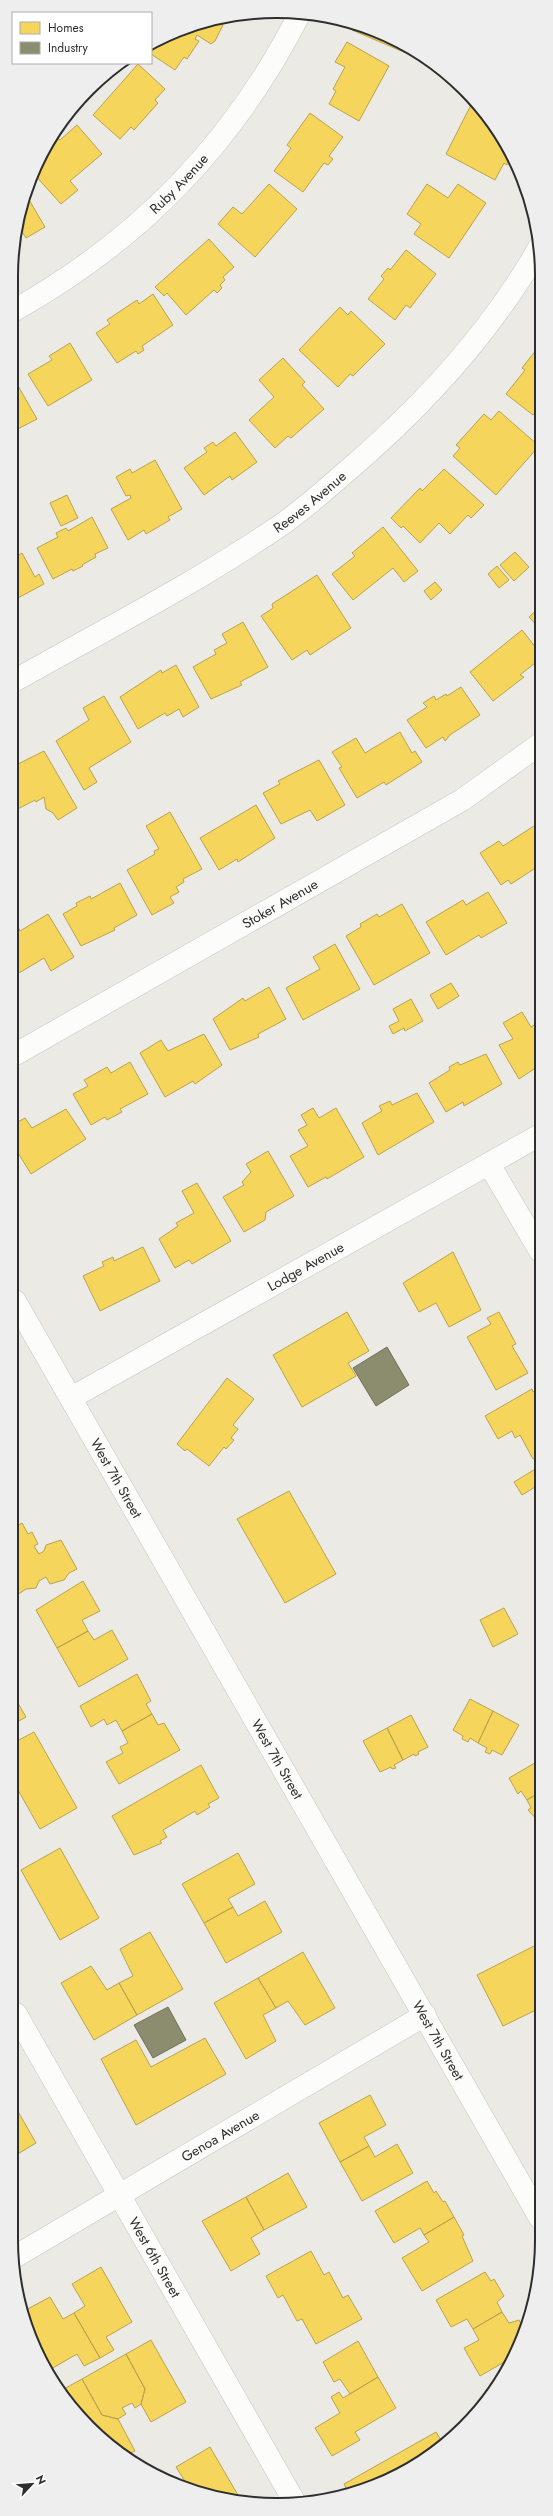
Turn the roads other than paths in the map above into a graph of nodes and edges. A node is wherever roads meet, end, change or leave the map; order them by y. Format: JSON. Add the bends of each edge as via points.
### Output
{"nodes":[{"id":1,"x":297,"y":19,"type":"edge"},
{"id":2,"x":534,"y":256,"type":"edge"},
{"id":3,"x":18,"y":308,"type":"edge"},
{"id":4,"x":18,"y":679,"type":"edge"},
{"id":5,"x":535,"y":748,"type":"edge"},
{"id":6,"x":18,"y":1053,"type":"edge"},
{"id":7,"x":535,"y":1138,"type":"edge"},
{"id":8,"x":489,"y":1164,"type":"junction"},
{"id":9,"x":535,"y":1242,"type":"edge"},
{"id":10,"x":18,"y":1305,"type":"edge"},
{"id":11,"x":71,"y":1398,"type":"junction"},
{"id":12,"x":425,"y":2015,"type":"junction"},
{"id":13,"x":18,"y":2018,"type":"edge"},
{"id":14,"x":120,"y":2197,"type":"junction"},
{"id":15,"x":535,"y":2209,"type":"edge"},
{"id":16,"x":19,"y":2254,"type":"edge"},
{"id":17,"x":292,"y":2497,"type":"edge"}],
"edges":[{"from":1,"to":3,"type":"street","name":"Ruby Avenue","via":[[280,52],[213,150],[118,242],[71,276]]},
{"from":2,"to":4,"type":"street","name":"Reeves Avenue","via":[[504,303],[436,387],[397,427],[322,493],[283,524],[237,554]]},
{"from":5,"to":6,"type":"street","name":"Stoker Avenue","via":[[462,800]]},
{"from":7,"to":8,"type":"street","name":"Lodge Avenue"},
{"from":8,"to":9,"type":"street"},
{"from":8,"to":11,"type":"street","name":"Lodge Avenue"},
{"from":10,"to":11,"type":"street","name":"West 7th Street"},
{"from":11,"to":12,"type":"street","name":"West 7th Street"},
{"from":12,"to":14,"type":"street","name":"Genoa Avenue"},
{"from":12,"to":15,"type":"street","name":"West 7th Street"},
{"from":13,"to":14,"type":"street","name":"West 6th Street"},
{"from":14,"to":16,"type":"street","name":"Genoa Avenue"},
{"from":14,"to":17,"type":"street","name":"West 6th Street"}]}
